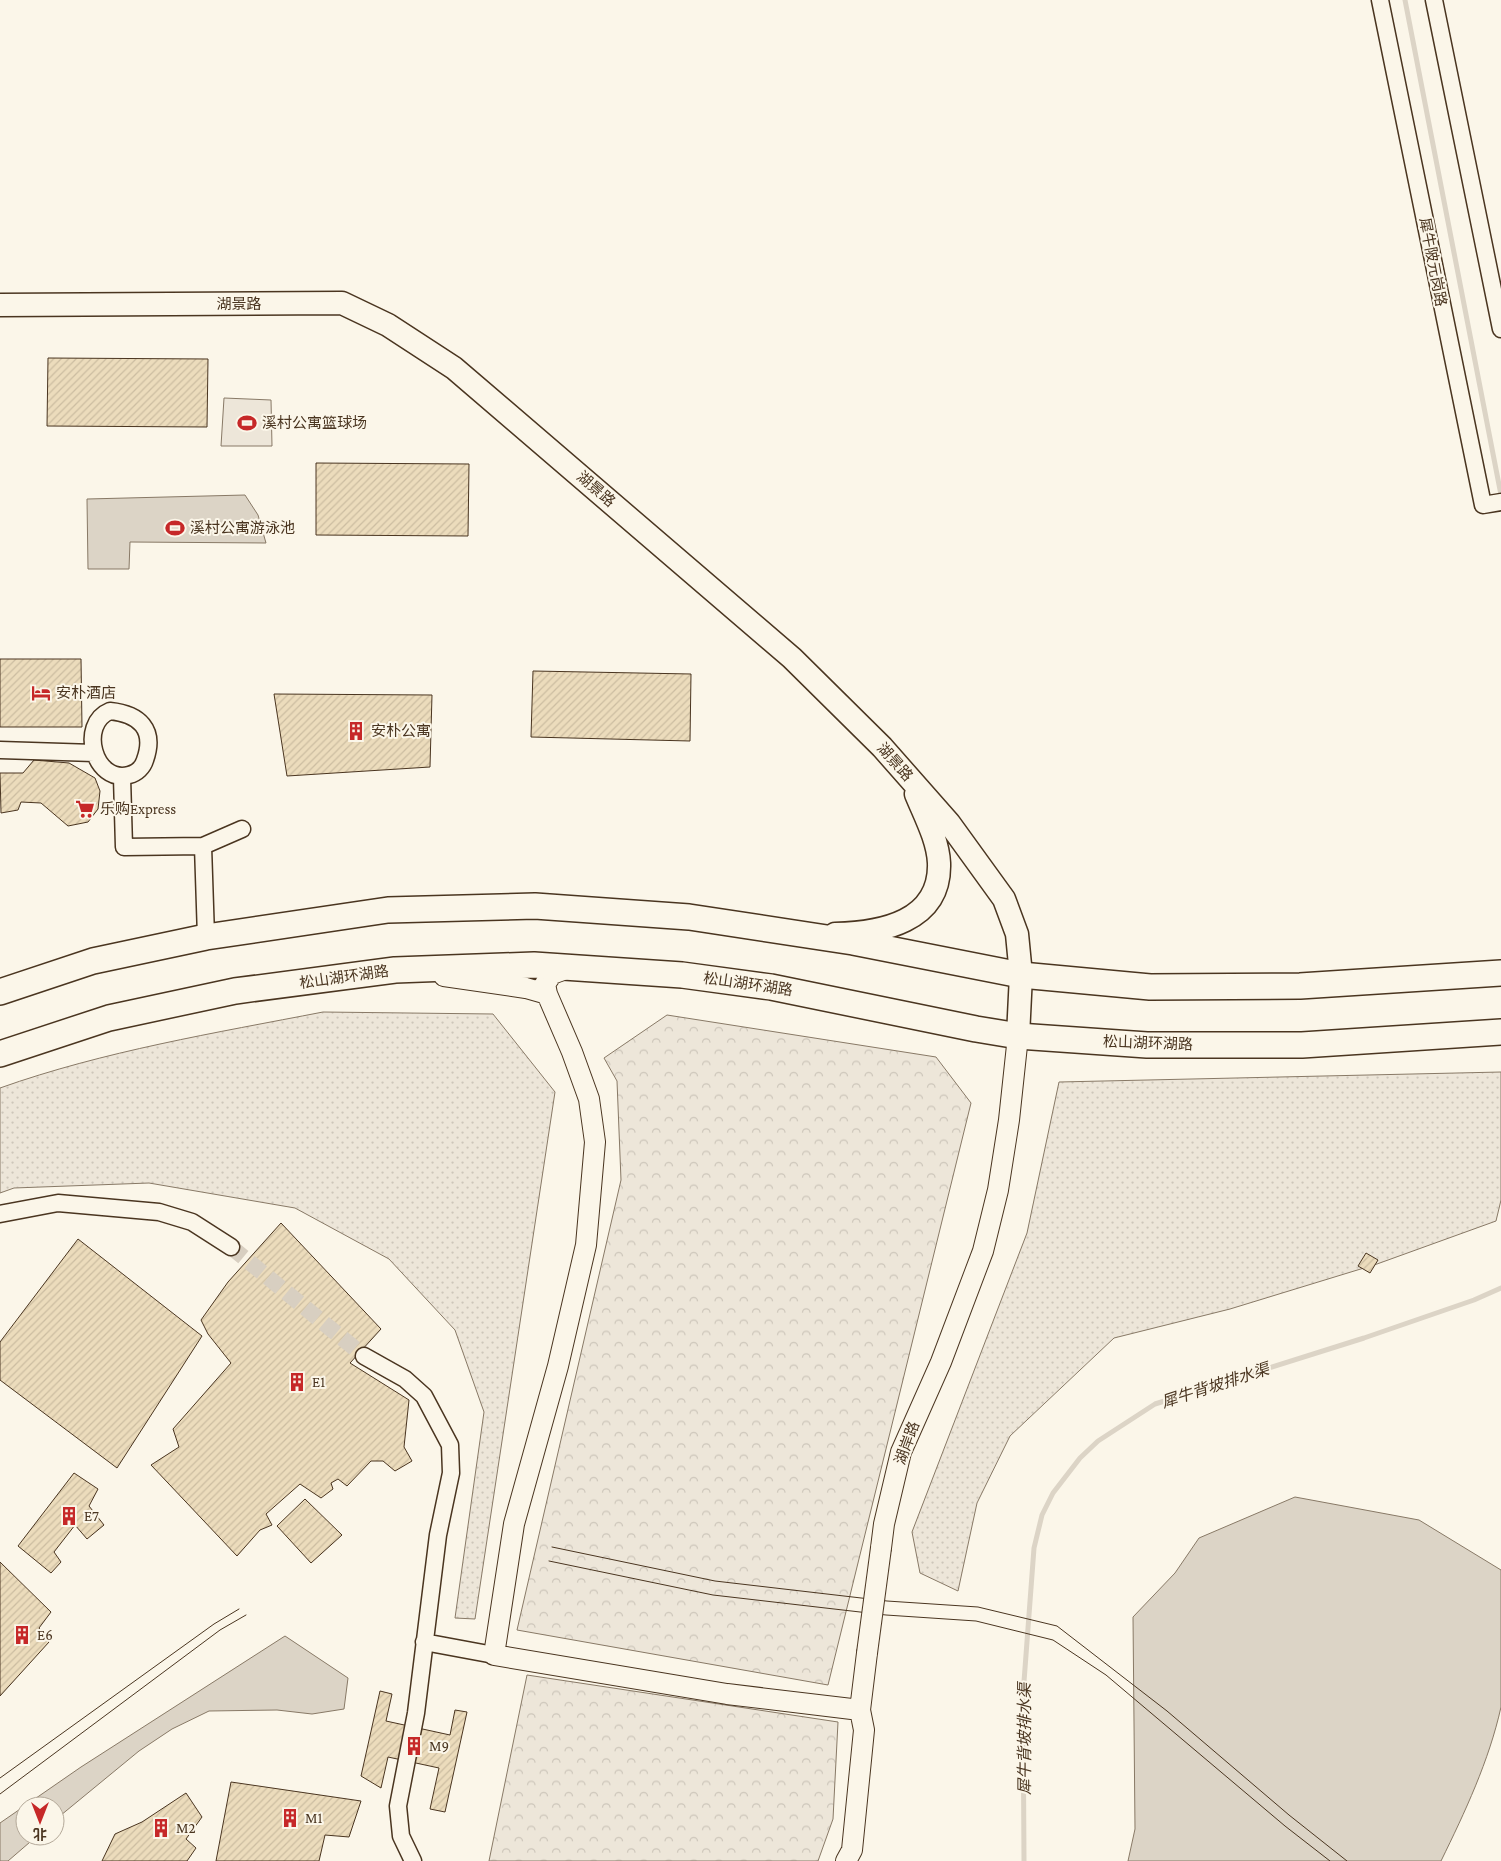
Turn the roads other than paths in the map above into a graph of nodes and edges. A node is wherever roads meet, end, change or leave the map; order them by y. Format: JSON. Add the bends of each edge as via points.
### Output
{"nodes":[{"id":1,"x":1380,"y":0,"type":"edge"},
{"id":2,"x":1434,"y":0,"type":"edge"},
{"id":3,"x":0,"y":305,"type":"edge"},
{"id":4,"x":1501,"y":329,"type":"edge"},
{"id":5,"x":1498,"y":502,"type":"edge"},
{"id":6,"x":0,"y":750,"type":"edge"},
{"id":7,"x":94,"y":753,"type":"junction"},
{"id":8,"x":122,"y":777,"type":"junction"},
{"id":9,"x":910,"y":779,"type":"junction"},
{"id":10,"x":242,"y":829,"type":"dead end"},
{"id":11,"x":203,"y":846,"type":"junction"},
{"id":12,"x":802,"y":934,"type":"junction"},
{"id":13,"x":206,"y":937,"type":"junction"},
{"id":14,"x":571,"y":968,"type":"junction"},
{"id":15,"x":395,"y":970,"type":"junction"},
{"id":16,"x":1501,"y":973,"type":"edge"},
{"id":17,"x":1021,"y":975,"type":"junction"},
{"id":18,"x":0,"y":992,"type":"edge"},
{"id":19,"x":550,"y":1002,"type":"junction"},
{"id":20,"x":1501,"y":1032,"type":"edge"},
{"id":21,"x":1018,"y":1036,"type":"junction"},
{"id":22,"x":0,"y":1054,"type":"edge"},
{"id":23,"x":0,"y":1214,"type":"edge"},
{"id":24,"x":231,"y":1247,"type":"tunnel mouth"},
{"id":25,"x":364,"y":1356,"type":"tunnel mouth"},
{"id":26,"x":424,"y":1642,"type":"junction"},
{"id":27,"x":494,"y":1655,"type":"junction"},
{"id":28,"x":860,"y":1710,"type":"junction"},
{"id":29,"x":413,"y":1861,"type":"edge"},
{"id":30,"x":846,"y":1861,"type":"edge"}],
"edges":[{"from":1,"to":5,"type":"street","name":"犀牛陂元岗路","via":[[1483,505]]},
{"from":2,"to":4,"type":"street"},
{"from":3,"to":9,"type":"main road","name":"湖景路","via":[[342,303],[388,325],[454,368],[777,646],[882,747]]},
{"from":6,"to":7,"type":"street"},
{"from":7,"to":8,"type":"street","via":[[112,775]]},
{"from":7,"to":8,"type":"street","via":[[95,724],[101,715],[110,711],[135,716],[146,733],[147,755],[135,774]]},
{"from":8,"to":11,"type":"street","via":[[124,847]]},
{"from":9,"to":12,"type":"main road","via":[[935,842],[939,864],[933,896],[914,916],[886,928],[857,933]]},
{"from":9,"to":17,"type":"main road","name":"湖景路","via":[[949,823],[1004,899],[1017,934]]},
{"from":10,"to":11,"type":"street"},
{"from":11,"to":13,"type":"street"},
{"from":12,"to":13,"type":"main road","via":[[689,917],[535,906],[388,910]]},
{"from":12,"to":17,"type":"main road"},
{"from":13,"to":18,"type":"main road","via":[[93,961]]},
{"from":14,"to":15,"type":"main road","name":"松山湖环湖路","via":[[534,965]]},
{"from":14,"to":19,"type":"street","via":[[552,974],[545,984]]},
{"from":14,"to":21,"type":"main road","name":"松山湖环湖路","via":[[682,975],[771,987]]},
{"from":15,"to":19,"type":"street","via":[[526,988]]},
{"from":15,"to":22,"type":"main road","name":"松山湖环湖路","via":[[236,992],[108,1018]]},
{"from":16,"to":17,"type":"main road","via":[[1300,986],[1159,987]]},
{"from":17,"to":21,"type":"main road","name":"湖景路"},
{"from":19,"to":27,"type":"street","via":[[590,1099],[595,1142],[586,1245],[558,1366],[514,1524]]},
{"from":20,"to":21,"type":"main road","name":"松山湖环湖路","via":[[1302,1045],[1147,1046]]},
{"from":21,"to":28,"type":"street","name":"湖岸路","bridge":true,"via":[[1004,1155],[983,1251],[941,1362],[901,1452],[884,1524]]},
{"from":23,"to":24,"type":"street","via":[[58,1203],[159,1212],[192,1222]]},
{"from":25,"to":26,"type":"street","via":[[405,1379],[424,1396],[450,1445],[451,1473],[438,1535]]},
{"from":26,"to":27,"type":"street"},
{"from":26,"to":29,"type":"street","via":[[416,1713],[398,1806],[401,1836]]},
{"from":27,"to":28,"type":"street","via":[[727,1694]]},
{"from":28,"to":30,"type":"street","name":"湖岸路","via":[[864,1730],[852,1850]]}]}
